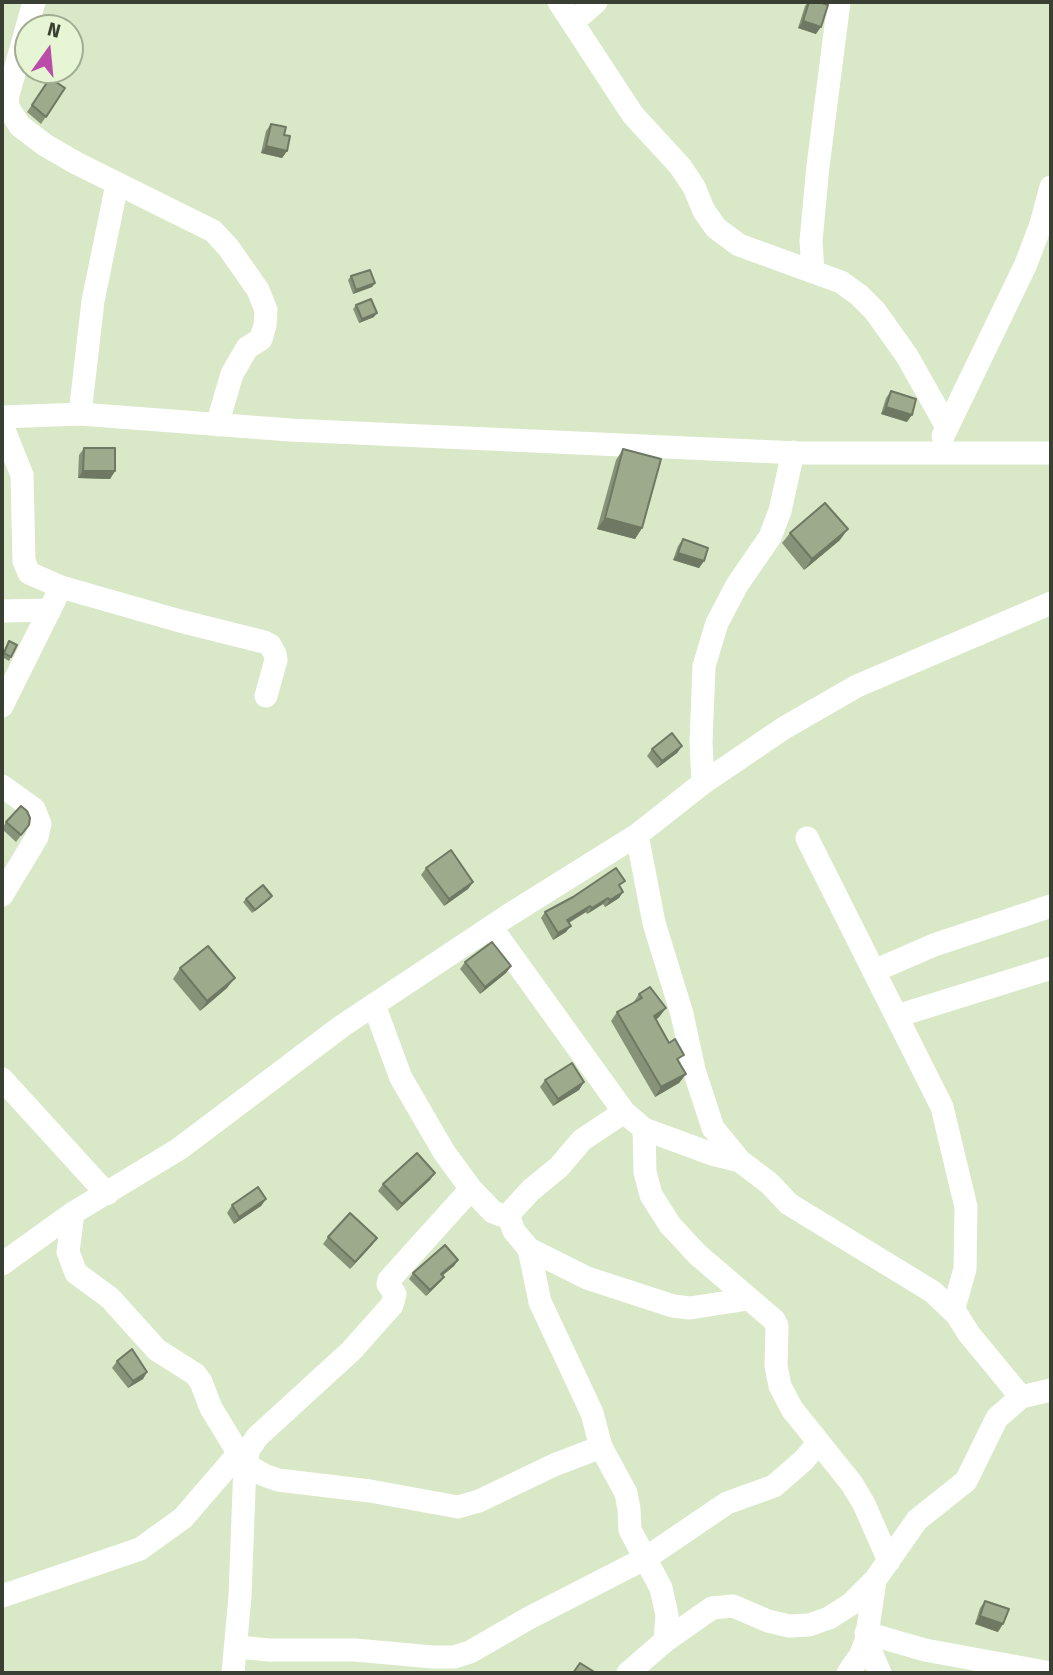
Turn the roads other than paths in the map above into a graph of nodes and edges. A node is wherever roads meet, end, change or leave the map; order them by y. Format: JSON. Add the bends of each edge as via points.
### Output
{"nodes":[{"id":1,"x":34,"y":2,"type":"edge"},
{"id":2,"x":559,"y":2,"type":"edge"},
{"id":3,"x":596,"y":2,"type":"edge"},
{"id":4,"x":839,"y":2,"type":"edge"},
{"id":5,"x":573,"y":22,"type":"junction"},
{"id":6,"x":9,"y":63,"type":"edge"},
{"id":7,"x":117,"y":184,"type":"junction"},
{"id":8,"x":1051,"y":187,"type":"edge"},
{"id":9,"x":813,"y":271,"type":"junction"},
{"id":10,"x":80,"y":414,"type":"junction"},
{"id":11,"x":2,"y":416,"type":"edge"},
{"id":12,"x":2,"y":425,"type":"edge"},
{"id":13,"x":217,"y":425,"type":"junction"},
{"id":14,"x":947,"y":427,"type":"junction"},
{"id":15,"x":936,"y":452,"type":"junction"},
{"id":16,"x":793,"y":453,"type":"junction"},
{"id":17,"x":1051,"y":453,"type":"edge"},
{"id":18,"x":61,"y":587,"type":"junction"},
{"id":19,"x":1051,"y":603,"type":"edge"},
{"id":20,"x":50,"y":610,"type":"junction"},
{"id":21,"x":2,"y":611,"type":"edge"},
{"id":22,"x":266,"y":696,"type":"dead end"},
{"id":23,"x":2,"y":706,"type":"edge"},
{"id":24,"x":703,"y":783,"type":"junction"},
{"id":25,"x":2,"y":786,"type":"edge"},
{"id":26,"x":637,"y":835,"type":"junction"},
{"id":27,"x":807,"y":838,"type":"dead end"},
{"id":28,"x":2,"y":895,"type":"edge"},
{"id":29,"x":1051,"y":906,"type":"edge"},
{"id":30,"x":491,"y":927,"type":"junction"},
{"id":31,"x":1051,"y":968,"type":"edge"},
{"id":32,"x":874,"y":971,"type":"junction"},
{"id":33,"x":374,"y":1005,"type":"junction"},
{"id":34,"x":897,"y":1016,"type":"junction"},
{"id":35,"x":2,"y":1079,"type":"edge"},
{"id":36,"x":624,"y":1112,"type":"junction"},
{"id":37,"x":643,"y":1129,"type":"junction"},
{"id":38,"x":740,"y":1160,"type":"junction"},
{"id":39,"x":471,"y":1189,"type":"junction"},
{"id":40,"x":107,"y":1194,"type":"junction"},
{"id":41,"x":73,"y":1213,"type":"junction"},
{"id":42,"x":508,"y":1215,"type":"junction"},
{"id":43,"x":529,"y":1249,"type":"junction"},
{"id":44,"x":2,"y":1264,"type":"edge"},
{"id":45,"x":748,"y":1299,"type":"junction"},
{"id":46,"x":953,"y":1311,"type":"junction"},
{"id":47,"x":1051,"y":1390,"type":"edge"},
{"id":48,"x":1021,"y":1397,"type":"junction"},
{"id":49,"x":818,"y":1443,"type":"junction"},
{"id":50,"x":601,"y":1447,"type":"junction"},
{"id":51,"x":242,"y":1459,"type":"junction"},
{"id":52,"x":646,"y":1559,"type":"junction"},
{"id":53,"x":889,"y":1561,"type":"junction"},
{"id":54,"x":875,"y":1580,"type":"junction"},
{"id":55,"x":2,"y":1596,"type":"edge"},
{"id":56,"x":866,"y":1637,"type":"junction"},
{"id":57,"x":665,"y":1641,"type":"junction"},
{"id":58,"x":237,"y":1647,"type":"junction"},
{"id":59,"x":434,"y":1665,"type":"edge"},
{"id":60,"x":233,"y":1673,"type":"edge"},
{"id":61,"x":628,"y":1673,"type":"edge"},
{"id":62,"x":848,"y":1673,"type":"edge"},
{"id":63,"x":880,"y":1673,"type":"edge"},
{"id":64,"x":1051,"y":1673,"type":"edge"}],
"edges":[{"from":1,"to":6,"type":"street"},
{"from":2,"to":5,"type":"street"},
{"from":3,"to":5,"type":"street"},
{"from":4,"to":9,"type":"street","via":[[818,166]]},
{"from":5,"to":9,"type":"street","via":[[633,115],[680,166],[716,228],[739,245]]},
{"from":6,"to":7,"type":"street","via":[[8,106],[20,126]]},
{"from":7,"to":10,"type":"street","via":[[93,301]]},
{"from":7,"to":13,"type":"street","via":[[212,231],[258,290],[266,310],[265,325],[261,338],[247,348],[232,374]]},
{"from":8,"to":14,"type":"street","via":[[1026,264]]},
{"from":9,"to":14,"type":"street","via":[[841,282],[876,311]]},
{"from":10,"to":11,"type":"street"},
{"from":10,"to":13,"type":"street"},
{"from":12,"to":18,"type":"street","via":[[22,475],[25,568]]},
{"from":13,"to":16,"type":"street"},
{"from":14,"to":15,"type":"street"},
{"from":15,"to":16,"type":"street"},
{"from":15,"to":17,"type":"street"},
{"from":16,"to":24,"type":"street","via":[[770,537],[717,623],[704,666]]},
{"from":18,"to":20,"type":"street"},
{"from":18,"to":22,"type":"street","via":[[270,645],[276,660]]},
{"from":19,"to":24,"type":"street","via":[[857,686]]},
{"from":20,"to":21,"type":"street"},
{"from":20,"to":23,"type":"street"},
{"from":24,"to":26,"type":"street"},
{"from":25,"to":28,"type":"street","via":[[34,809],[40,824]]},
{"from":26,"to":30,"type":"street"},
{"from":26,"to":38,"type":"street","via":[[654,923],[705,1107],[713,1128]]},
{"from":27,"to":32,"type":"street"},
{"from":29,"to":32,"type":"street","via":[[934,945]]},
{"from":30,"to":33,"type":"street"},
{"from":30,"to":36,"type":"street"},
{"from":31,"to":34,"type":"street"},
{"from":32,"to":34,"type":"street"},
{"from":33,"to":39,"type":"street","via":[[401,1078]]},
{"from":33,"to":40,"type":"street","via":[[179,1149]]},
{"from":34,"to":46,"type":"street","via":[[942,1107],[966,1207],[965,1269]]},
{"from":35,"to":40,"type":"street"},
{"from":36,"to":37,"type":"street"},
{"from":36,"to":42,"type":"street","via":[[582,1140]]},
{"from":37,"to":38,"type":"street"},
{"from":37,"to":45,"type":"street","via":[[651,1195],[670,1225]]},
{"from":38,"to":46,"type":"street","via":[[789,1204],[933,1292]]},
{"from":39,"to":42,"type":"street","via":[[488,1208]]},
{"from":39,"to":51,"type":"street","via":[[389,1280],[395,1294],[392,1305],[351,1351],[257,1437]]},
{"from":40,"to":41,"type":"street"},
{"from":41,"to":44,"type":"street"},
{"from":41,"to":51,"type":"street","via":[[68,1252],[76,1273],[110,1298],[157,1350],[195,1374]]},
{"from":42,"to":43,"type":"street"},
{"from":43,"to":45,"type":"street","via":[[587,1279],[673,1306],[690,1308]]},
{"from":43,"to":50,"type":"street","via":[[540,1302],[592,1413]]},
{"from":45,"to":49,"type":"street","via":[[777,1326],[780,1386]]},
{"from":46,"to":48,"type":"street"},
{"from":47,"to":48,"type":"street"},
{"from":48,"to":53,"type":"street","via":[[997,1418],[966,1481],[917,1520]]},
{"from":49,"to":52,"type":"street","via":[[774,1486],[712,1511]]},
{"from":49,"to":53,"type":"street","via":[[864,1504]]},
{"from":50,"to":51,"type":"street","via":[[458,1507],[278,1480]]},
{"from":50,"to":52,"type":"street","via":[[626,1493],[630,1530]]},
{"from":51,"to":55,"type":"street","via":[[183,1518],[140,1549]]},
{"from":51,"to":58,"type":"street","via":[[246,1475]]},
{"from":52,"to":57,"type":"street","via":[[661,1588],[667,1615]]},
{"from":52,"to":59,"type":"street","via":[[470,1652]]},
{"from":53,"to":54,"type":"street"},
{"from":54,"to":56,"type":"street"},
{"from":54,"to":57,"type":"street","via":[[851,1604],[809,1625],[789,1626],[722,1606],[712,1608]]},
{"from":56,"to":62,"type":"street"},
{"from":56,"to":63,"type":"street"},
{"from":56,"to":64,"type":"street"},
{"from":57,"to":61,"type":"street"},
{"from":58,"to":59,"type":"street","via":[[355,1650]]},
{"from":58,"to":60,"type":"street"}]}
